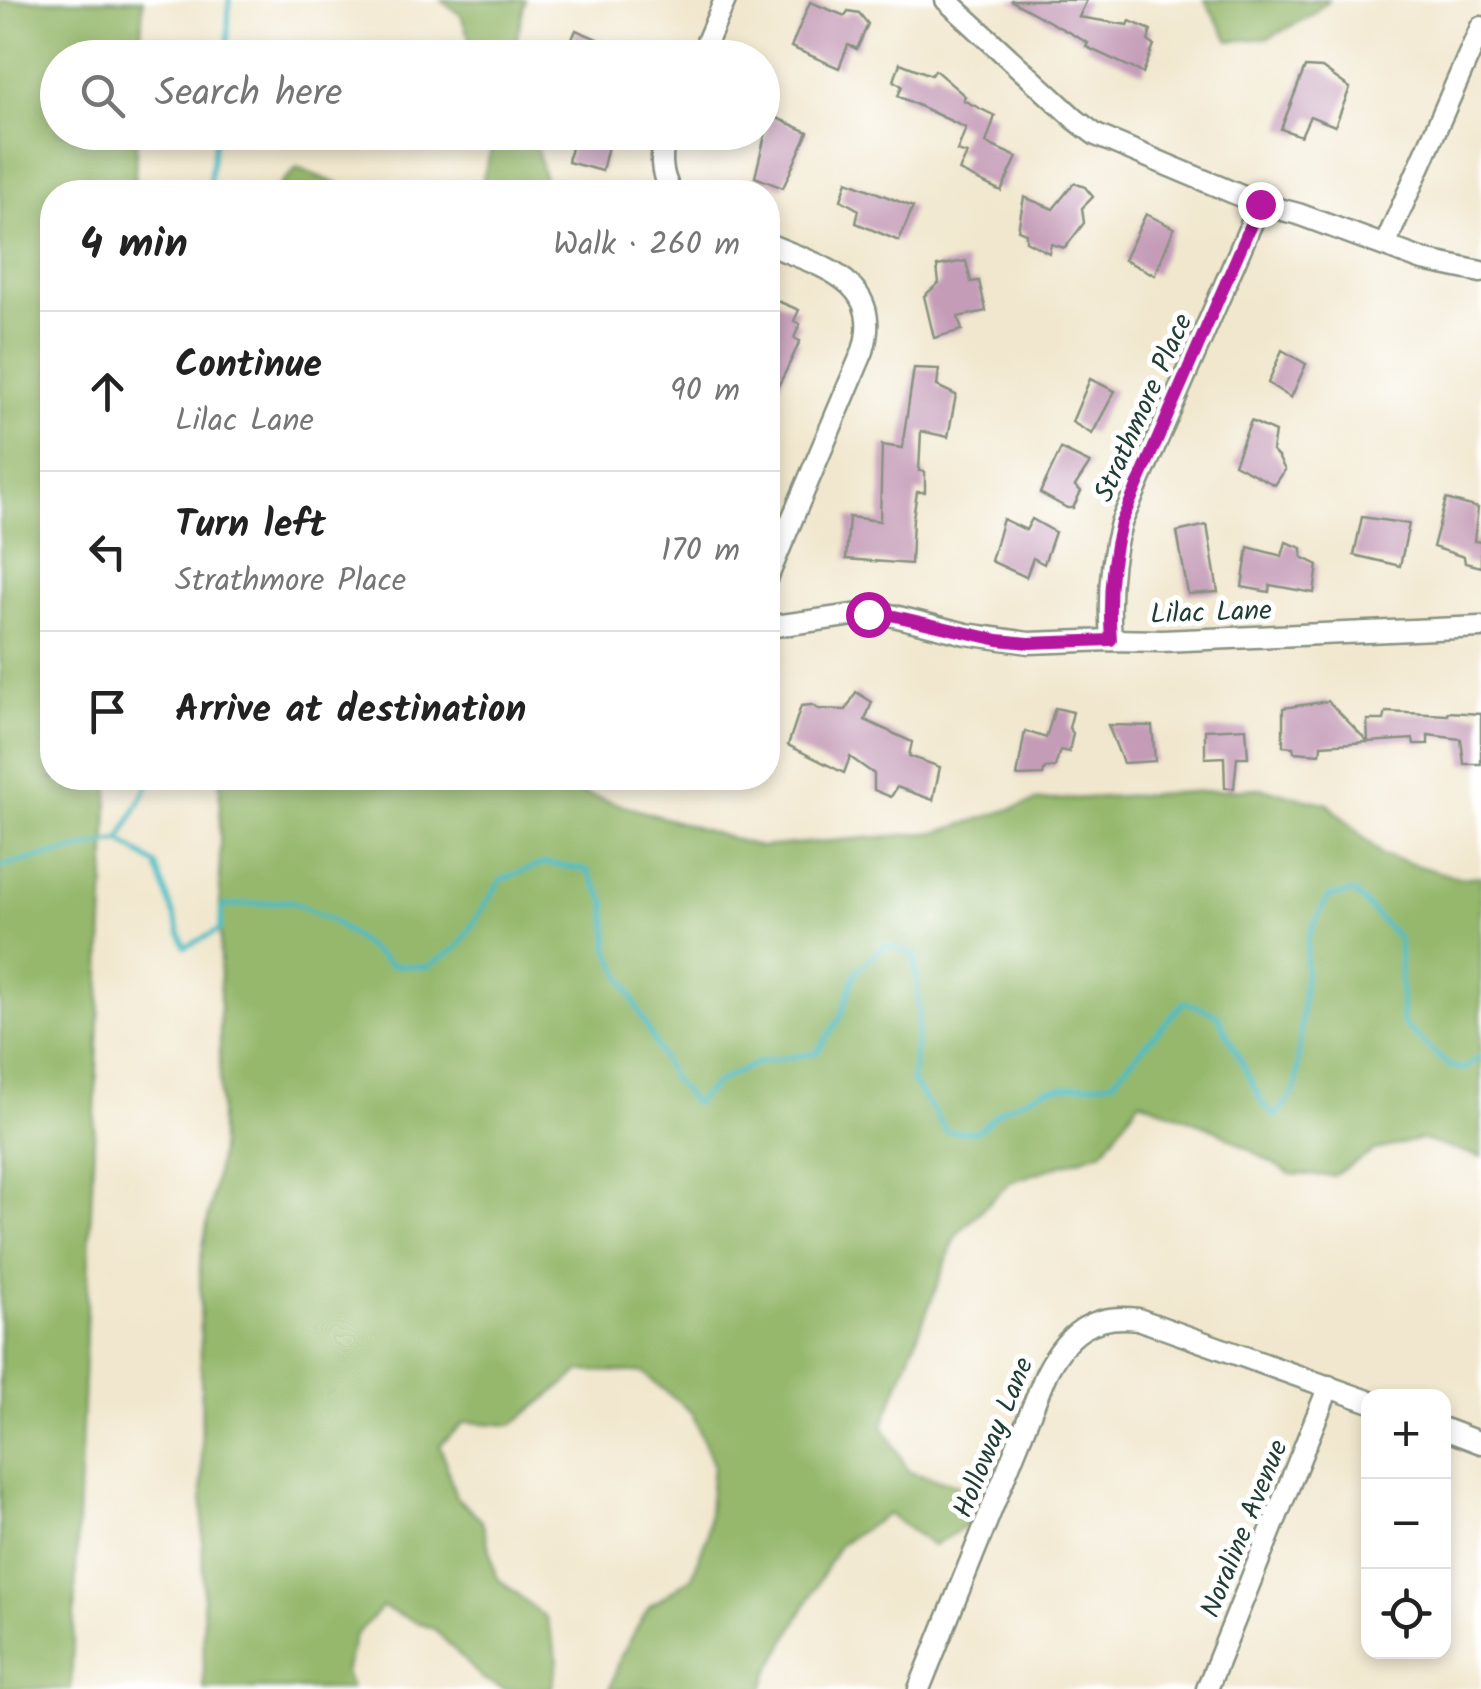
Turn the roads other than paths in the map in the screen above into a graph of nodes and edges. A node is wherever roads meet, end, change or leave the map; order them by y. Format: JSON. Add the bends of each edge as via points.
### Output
{"nodes":[{"id":1,"x":725,"y":0,"type":"edge"},
{"id":2,"x":946,"y":0,"type":"edge"},
{"id":3,"x":1481,"y":27,"type":"edge"},
{"id":4,"x":708,"y":40,"type":"edge"},
{"id":5,"x":663,"y":150,"type":"edge"},
{"id":6,"x":665,"y":180,"type":"edge"},
{"id":7,"x":1260,"y":204,"type":"junction"},
{"id":8,"x":1385,"y":245,"type":"junction"},
{"id":9,"x":780,"y":249,"type":"edge"},
{"id":10,"x":1481,"y":272,"type":"edge"},
{"id":11,"x":780,"y":548,"type":"edge"},
{"id":12,"x":780,"y":625,"type":"edge"},
{"id":13,"x":1481,"y":627,"type":"edge"},
{"id":14,"x":1111,"y":640,"type":"junction"},
{"id":15,"x":1329,"y":1386,"type":"junction"},
{"id":16,"x":1361,"y":1398,"type":"edge"},
{"id":17,"x":1451,"y":1432,"type":"edge"},
{"id":18,"x":1481,"y":1443,"type":"edge"},
{"id":19,"x":919,"y":1689,"type":"edge"},
{"id":20,"x":1207,"y":1689,"type":"edge"}],
"edges":[{"from":1,"to":4,"type":"street"},
{"from":2,"to":7,"type":"street","via":[[1096,135]]},
{"from":3,"to":8,"type":"street"},
{"from":5,"to":6,"type":"street"},
{"from":7,"to":8,"type":"street"},
{"from":7,"to":14,"type":"street","name":"Strathmore Place","via":[[1121,523],[1111,569]]},
{"from":8,"to":10,"type":"street"},
{"from":9,"to":11,"type":"street","via":[[844,278],[862,299],[868,326],[864,351]]},
{"from":12,"to":14,"type":"street","name":"Lilac Lane","via":[[886,614],[998,640]]},
{"from":13,"to":14,"type":"street","name":"Lilac Lane"},
{"from":15,"to":16,"type":"street","name":"Holloway Lane"},
{"from":15,"to":19,"type":"street","name":"Holloway Lane","via":[[1138,1319],[1099,1321],[1068,1339],[1046,1374]]},
{"from":15,"to":20,"type":"street","name":"Noraline Avenue"},
{"from":17,"to":18,"type":"street"}]}
